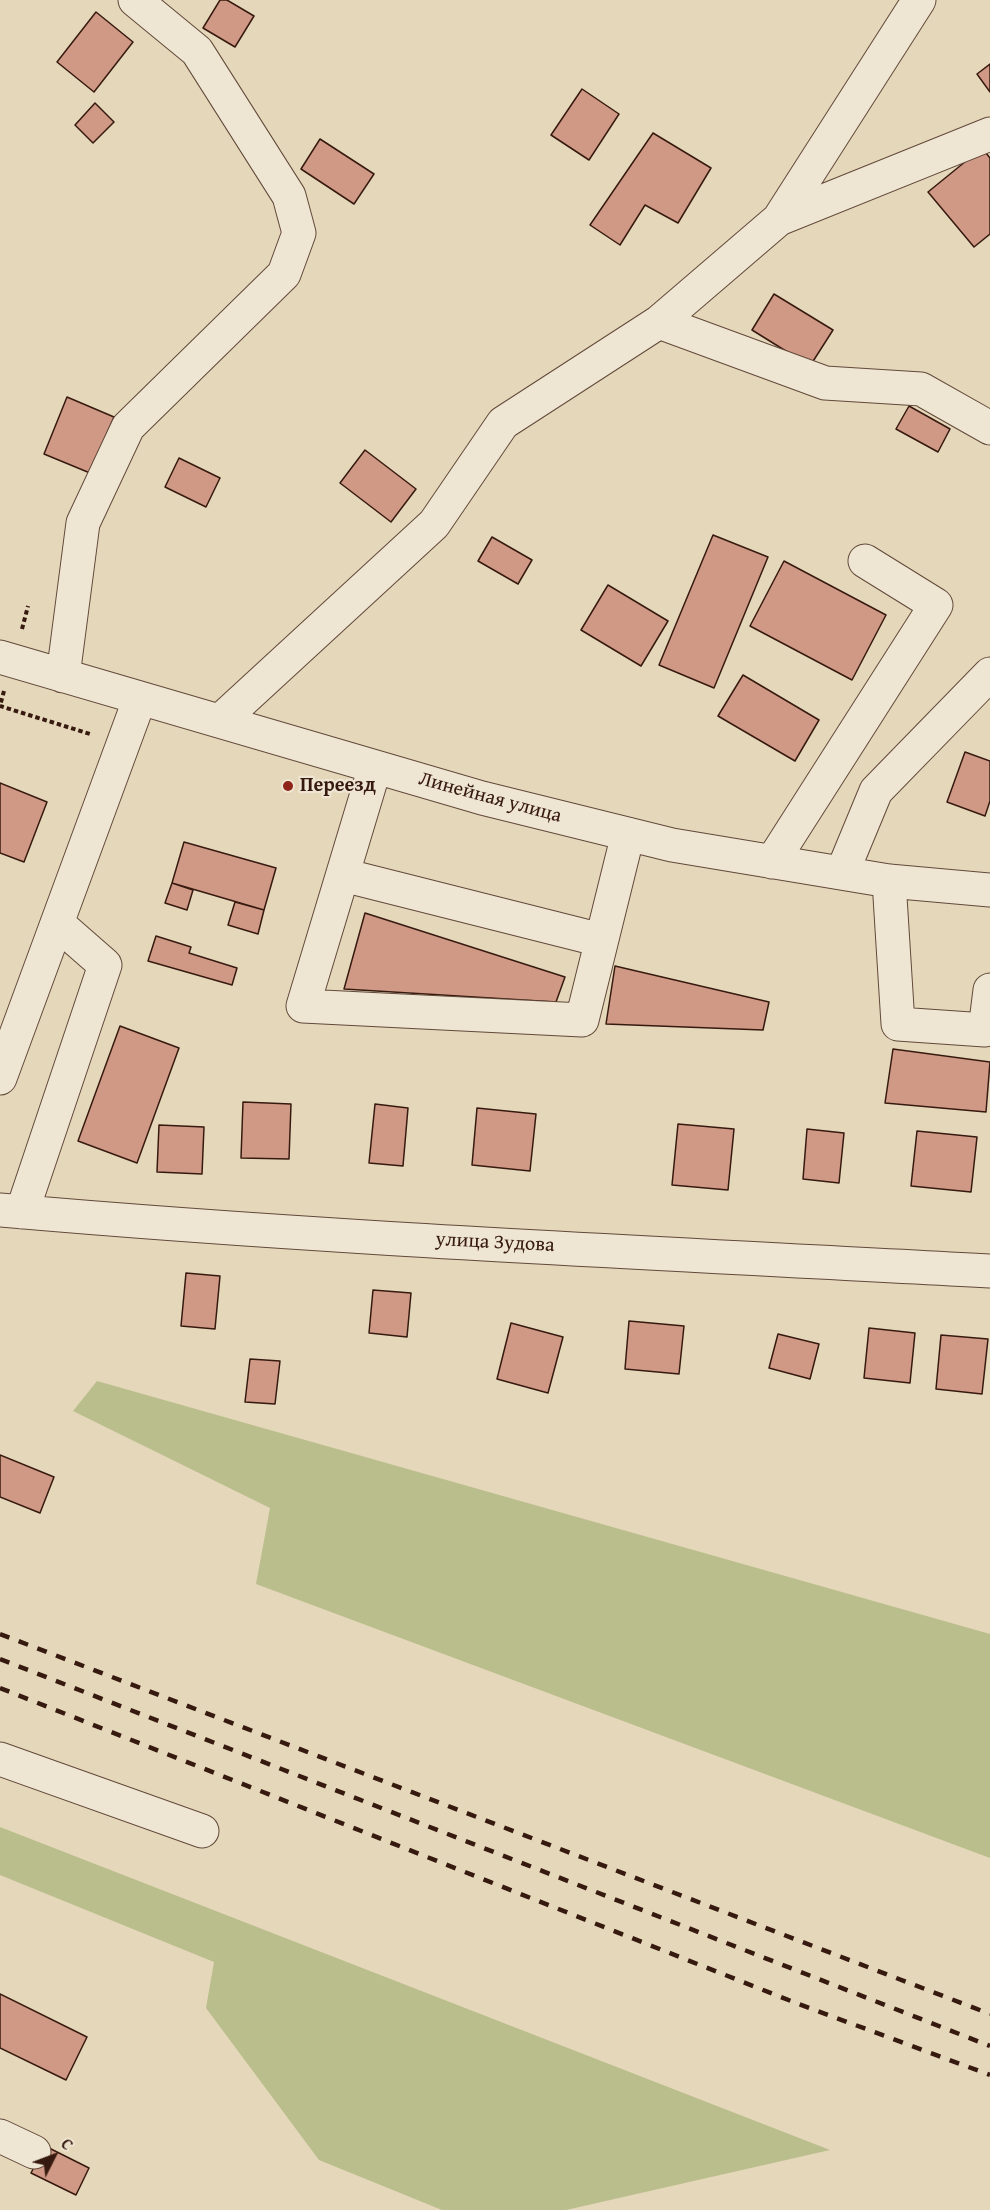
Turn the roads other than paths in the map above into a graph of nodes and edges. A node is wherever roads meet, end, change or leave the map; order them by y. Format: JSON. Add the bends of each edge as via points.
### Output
{"nodes":[{"id":1,"x":135,"y":0,"type":"edge"},
{"id":2,"x":919,"y":0,"type":"edge"},
{"id":3,"x":990,"y":134,"type":"edge"},
{"id":4,"x":779,"y":219,"type":"junction"},
{"id":5,"x":659,"y":322,"type":"junction"},
{"id":6,"x":990,"y":428,"type":"edge"},
{"id":7,"x":865,"y":561,"type":"dead end"},
{"id":8,"x":0,"y":657,"type":"edge"},
{"id":9,"x":990,"y":675,"type":"edge"},
{"id":10,"x":63,"y":676,"type":"junction"},
{"id":11,"x":140,"y":698,"type":"junction"},
{"id":12,"x":220,"y":721,"type":"junction"},
{"id":13,"x":375,"y":767,"type":"junction"},
{"id":14,"x":628,"y":834,"type":"junction"},
{"id":15,"x":772,"y":862,"type":"junction"},
{"id":16,"x":842,"y":873,"type":"junction"},
{"id":17,"x":343,"y":875,"type":"junction"},
{"id":18,"x":889,"y":880,"type":"junction"},
{"id":19,"x":990,"y":890,"type":"edge"},
{"id":20,"x":57,"y":923,"type":"junction"},
{"id":21,"x":601,"y":940,"type":"junction"},
{"id":22,"x":990,"y":990,"type":"edge"},
{"id":23,"x":0,"y":1078,"type":"edge"},
{"id":24,"x":11,"y":1211,"type":"edge"},
{"id":25,"x":990,"y":1271,"type":"edge"},
{"id":26,"x":0,"y":1759,"type":"edge"},
{"id":27,"x":202,"y":1831,"type":"dead end"},
{"id":28,"x":0,"y":2136,"type":"edge"},
{"id":29,"x":34,"y":2152,"type":"dead end"}],
"edges":[{"from":1,"to":10,"type":"street","via":[[197,51],[289,196],[299,233],[284,274],[129,427],[83,523]]},
{"from":2,"to":4,"type":"street"},
{"from":3,"to":4,"type":"street"},
{"from":4,"to":5,"type":"street"},
{"from":5,"to":6,"type":"street","via":[[825,383],[921,389]]},
{"from":5,"to":12,"type":"street","via":[[503,423],[434,524]]},
{"from":7,"to":15,"type":"street","via":[[936,605]]},
{"from":8,"to":10,"type":"street","name":"Линейная улица"},
{"from":9,"to":16,"type":"street","via":[[876,791]]},
{"from":10,"to":11,"type":"street","name":"Линейная улица"},
{"from":11,"to":12,"type":"street","name":"Линейная улица"},
{"from":11,"to":20,"type":"street"},
{"from":12,"to":13,"type":"street","name":"Линейная улица"},
{"from":13,"to":14,"type":"street","name":"Линейная улица"},
{"from":13,"to":17,"type":"street"},
{"from":14,"to":15,"type":"street","name":"Линейная улица"},
{"from":14,"to":21,"type":"street"},
{"from":15,"to":16,"type":"street","name":"Линейная улица"},
{"from":16,"to":18,"type":"street","name":"Линейная улица"},
{"from":17,"to":21,"type":"street"},
{"from":17,"to":21,"type":"street","via":[[303,1006],[582,1020]]},
{"from":18,"to":19,"type":"street","name":"Линейная улица"},
{"from":18,"to":22,"type":"street","via":[[898,1024],[985,1030]]},
{"from":20,"to":23,"type":"street"},
{"from":20,"to":24,"type":"street","via":[[105,965]]},
{"from":24,"to":25,"type":"street","name":"улица Зудова","via":[[354,1236]]},
{"from":26,"to":27,"type":"street"},
{"from":28,"to":29,"type":"street"}]}
